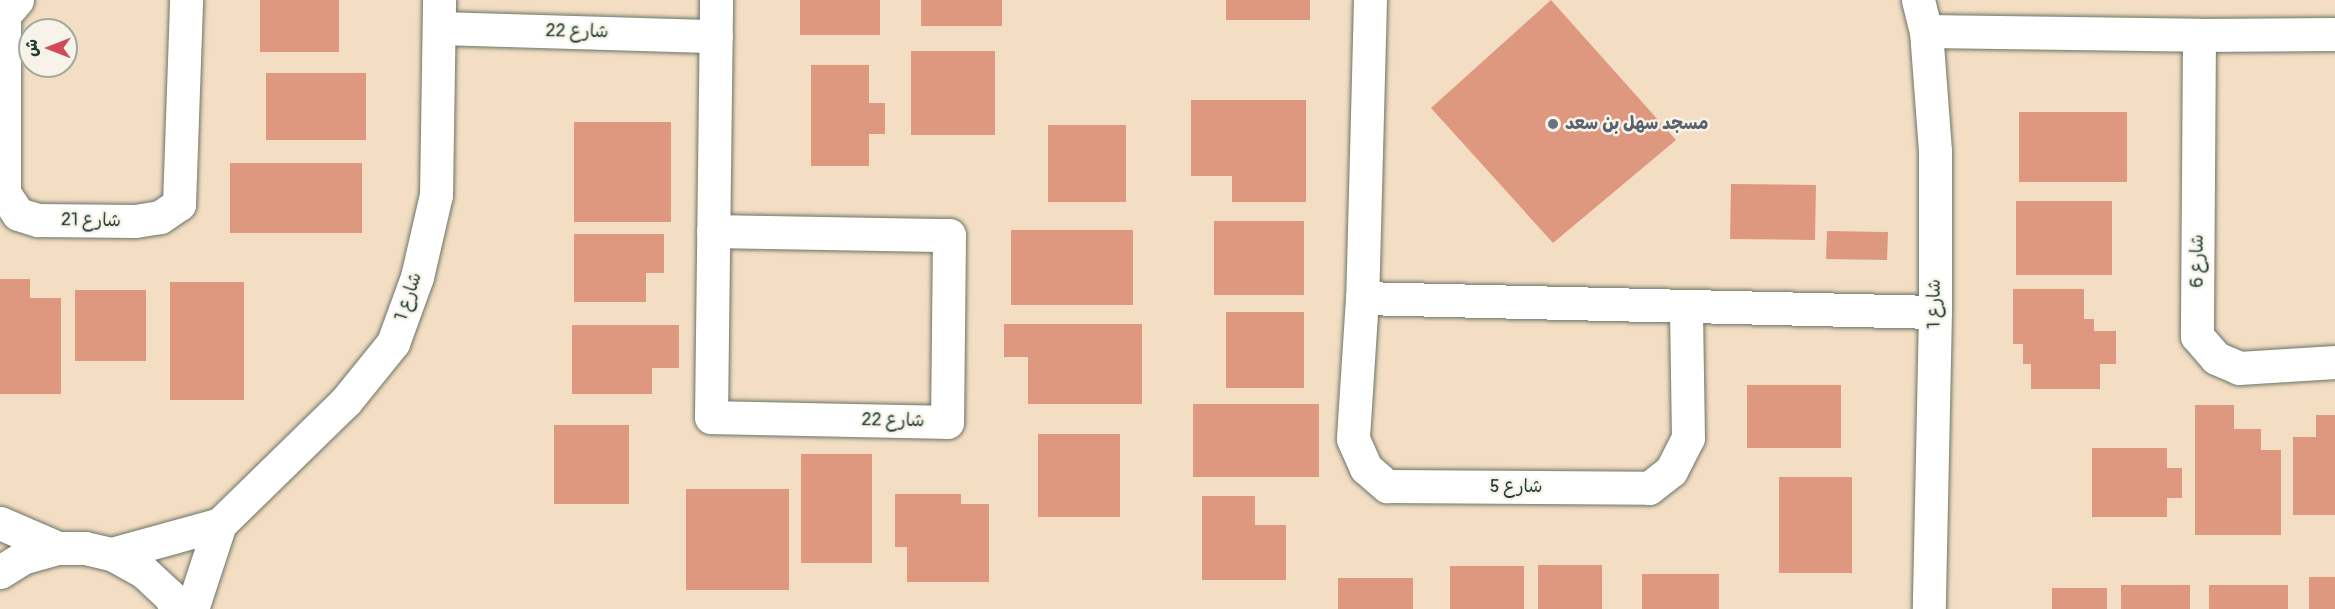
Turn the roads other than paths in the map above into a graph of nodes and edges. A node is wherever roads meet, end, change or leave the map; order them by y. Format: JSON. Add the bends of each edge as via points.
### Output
{"nodes":[{"id":1,"x":17,"y":0,"type":"edge"},
{"id":2,"x":186,"y":0,"type":"edge"},
{"id":3,"x":716,"y":0,"type":"edge"},
{"id":4,"x":1370,"y":0,"type":"edge"},
{"id":5,"x":1918,"y":0,"type":"edge"},
{"id":6,"x":439,"y":14,"type":"edge"},
{"id":7,"x":1926,"y":31,"type":"junction"},
{"id":8,"x":2335,"y":34,"type":"edge"},
{"id":9,"x":2199,"y":35,"type":"junction"},
{"id":10,"x":716,"y":36,"type":"junction"},
{"id":11,"x":713,"y":231,"type":"junction"},
{"id":12,"x":1362,"y":298,"type":"junction"},
{"id":13,"x":1686,"y":306,"type":"junction"},
{"id":14,"x":1935,"y":312,"type":"junction"},
{"id":15,"x":2335,"y":362,"type":"edge"},
{"id":16,"x":0,"y":524,"type":"edge"},
{"id":17,"x":220,"y":524,"type":"junction"},
{"id":18,"x":58,"y":548,"type":"junction"},
{"id":19,"x":112,"y":554,"type":"junction"},
{"id":20,"x":0,"y":572,"type":"edge"},
{"id":21,"x":177,"y":609,"type":"edge"},
{"id":22,"x":192,"y":609,"type":"edge"},
{"id":23,"x":1929,"y":609,"type":"edge"}],
"edges":[{"from":1,"to":2,"type":"street","name":"شارع 21","via":[[4,15],[4,193],[18,214],[38,220],[135,221],[160,217],[179,204]]},
{"from":3,"to":10,"type":"street","name":"شارع 22"},
{"from":4,"to":12,"type":"street","name":"شارع 5"},
{"from":5,"to":7,"type":"street","name":"شارع 1"},
{"from":6,"to":10,"type":"street","name":"شارع 22"},
{"from":6,"to":17,"type":"street","name":"شارع 1","via":[[436,195],[417,277],[393,343],[346,401]]},
{"from":7,"to":9,"type":"street"},
{"from":7,"to":14,"type":"street","name":"شارع 1","via":[[1935,151]]},
{"from":8,"to":9,"type":"street"},
{"from":9,"to":15,"type":"street","name":"شارع 6","via":[[2197,336],[2216,358],[2239,368]]},
{"from":10,"to":11,"type":"street","name":"شارع 22"},
{"from":11,"to":11,"type":"street","name":"شارع 22","via":[[949,235],[947,422],[711,417]]},
{"from":12,"to":13,"type":"street"},
{"from":12,"to":13,"type":"street","name":"شارع 5","via":[[1353,439],[1366,468],[1387,486],[1649,488],[1671,471],[1688,438]]},
{"from":13,"to":14,"type":"street"},
{"from":14,"to":23,"type":"street","name":"شارع 1"},
{"from":16,"to":18,"type":"street"},
{"from":17,"to":19,"type":"street","name":"شارع 1"},
{"from":17,"to":22,"type":"street","name":"شارع 1"},
{"from":18,"to":19,"type":"street","via":[[86,548]]},
{"from":18,"to":20,"type":"street","via":[[22,558]]},
{"from":19,"to":21,"type":"street","via":[[143,570],[169,595]]}]}
